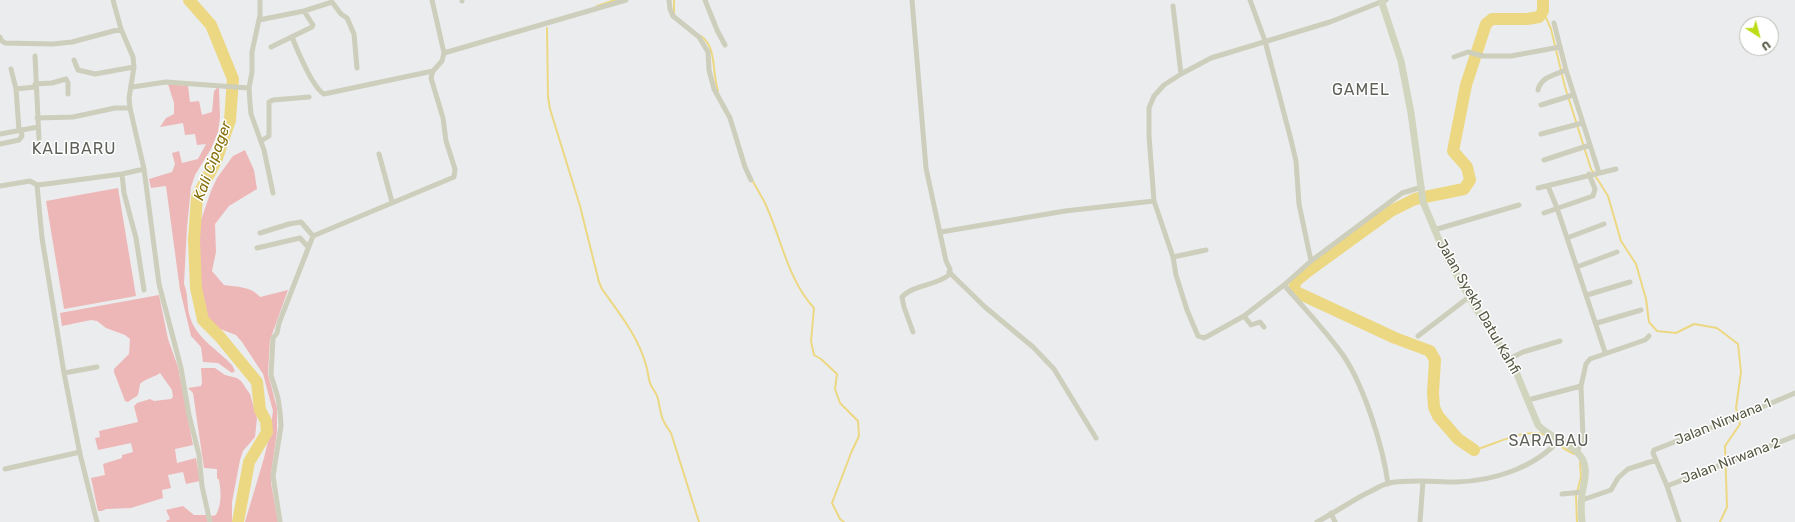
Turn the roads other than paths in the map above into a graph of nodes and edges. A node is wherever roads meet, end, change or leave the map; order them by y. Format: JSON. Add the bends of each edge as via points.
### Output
{"nodes":[{"id":1,"x":113,"y":0,"type":"edge"},
{"id":2,"x":260,"y":0,"type":"edge"},
{"id":3,"x":432,"y":0,"type":"edge"},
{"id":4,"x":626,"y":0,"type":"edge"},
{"id":5,"x":669,"y":0,"type":"edge"},
{"id":6,"x":705,"y":0,"type":"edge"},
{"id":7,"x":912,"y":0,"type":"edge"},
{"id":8,"x":1250,"y":0,"type":"edge"},
{"id":9,"x":1383,"y":1,"type":"edge"},
{"id":10,"x":1173,"y":6,"type":"dead end"},
{"id":11,"x":304,"y":11,"type":"junction"},
{"id":12,"x":259,"y":20,"type":"junction"},
{"id":13,"x":1554,"y":23,"type":"dead end"},
{"id":14,"x":121,"y":29,"type":"junction"},
{"id":15,"x":0,"y":37,"type":"edge"},
{"id":16,"x":292,"y":37,"type":"junction"},
{"id":17,"x":1265,"y":42,"type":"junction"},
{"id":18,"x":725,"y":45,"type":"dead end"},
{"id":19,"x":271,"y":47,"type":"dead end"},
{"id":20,"x":1557,"y":47,"type":"junction"},
{"id":21,"x":444,"y":53,"type":"junction"},
{"id":22,"x":35,"y":56,"type":"dead end"},
{"id":23,"x":1454,"y":57,"type":"dead end"},
{"id":24,"x":74,"y":60,"type":"dead end"},
{"id":25,"x":134,"y":67,"type":"junction"},
{"id":26,"x":10,"y":68,"type":"dead end"},
{"id":27,"x":357,"y":68,"type":"dead end"},
{"id":28,"x":433,"y":71,"type":"junction"},
{"id":29,"x":1563,"y":71,"type":"junction"},
{"id":30,"x":1181,"y":74,"type":"junction"},
{"id":31,"x":35,"y":85,"type":"junction"},
{"id":32,"x":132,"y":86,"type":"junction"},
{"id":33,"x":249,"y":88,"type":"junction"},
{"id":34,"x":16,"y":89,"type":"junction"},
{"id":35,"x":1538,"y":90,"type":"dead end"},
{"id":36,"x":68,"y":94,"type":"dead end"},
{"id":37,"x":1569,"y":96,"type":"junction"},
{"id":38,"x":309,"y":97,"type":"dead end"},
{"id":39,"x":1541,"y":104,"type":"dead end"},
{"id":40,"x":130,"y":108,"type":"junction"},
{"id":41,"x":37,"y":118,"type":"junction"},
{"id":42,"x":1579,"y":123,"type":"junction"},
{"id":43,"x":38,"y":127,"type":"junction"},
{"id":44,"x":20,"y":130,"type":"junction"},
{"id":45,"x":0,"y":134,"type":"edge"},
{"id":46,"x":1541,"y":134,"type":"dead end"},
{"id":47,"x":39,"y":139,"type":"dead end"},
{"id":48,"x":261,"y":141,"type":"junction"},
{"id":49,"x":0,"y":144,"type":"edge"},
{"id":50,"x":1586,"y":147,"type":"junction"},
{"id":51,"x":379,"y":154,"type":"dead end"},
{"id":52,"x":1544,"y":160,"type":"dead end"},
{"id":53,"x":144,"y":169,"type":"junction"},
{"id":54,"x":1616,"y":169,"type":"dead end"},
{"id":55,"x":122,"y":174,"type":"junction"},
{"id":56,"x":1594,"y":174,"type":"junction"},
{"id":57,"x":751,"y":180,"type":"dead end"},
{"id":58,"x":37,"y":185,"type":"junction"},
{"id":59,"x":0,"y":186,"type":"edge"},
{"id":60,"x":1548,"y":186,"type":"junction"},
{"id":61,"x":1422,"y":188,"type":"junction"},
{"id":62,"x":1538,"y":188,"type":"dead end"},
{"id":63,"x":273,"y":193,"type":"dead end"},
{"id":64,"x":1154,"y":201,"type":"junction"},
{"id":65,"x":392,"y":202,"type":"junction"},
{"id":66,"x":1519,"y":205,"type":"dead end"},
{"id":67,"x":1557,"y":208,"type":"junction"},
{"id":68,"x":1544,"y":213,"type":"dead end"},
{"id":69,"x":1604,"y":224,"type":"dead end"},
{"id":70,"x":1434,"y":230,"type":"junction"},
{"id":71,"x":941,"y":232,"type":"junction"},
{"id":72,"x":260,"y":233,"type":"dead end"},
{"id":73,"x":313,"y":236,"type":"junction"},
{"id":74,"x":1567,"y":238,"type":"junction"},
{"id":75,"x":308,"y":247,"type":"junction"},
{"id":76,"x":257,"y":248,"type":"dead end"},
{"id":77,"x":1206,"y":250,"type":"dead end"},
{"id":78,"x":1617,"y":252,"type":"dead end"},
{"id":79,"x":1173,"y":257,"type":"junction"},
{"id":80,"x":1311,"y":260,"type":"junction"},
{"id":81,"x":1577,"y":267,"type":"junction"},
{"id":82,"x":949,"y":272,"type":"junction"},
{"id":83,"x":1630,"y":282,"type":"dead end"},
{"id":84,"x":1284,"y":285,"type":"junction"},
{"id":85,"x":144,"y":290,"type":"dead end"},
{"id":86,"x":1587,"y":295,"type":"junction"},
{"id":87,"x":1469,"y":297,"type":"junction"},
{"id":88,"x":1641,"y":310,"type":"dead end"},
{"id":89,"x":1244,"y":316,"type":"junction"},
{"id":90,"x":1597,"y":323,"type":"junction"},
{"id":91,"x":1264,"y":327,"type":"dead end"},
{"id":92,"x":913,"y":332,"type":"dead end"},
{"id":93,"x":1418,"y":336,"type":"dead end"},
{"id":94,"x":1649,"y":336,"type":"dead end"},
{"id":95,"x":1560,"y":341,"type":"dead end"},
{"id":96,"x":1605,"y":352,"type":"junction"},
{"id":97,"x":1509,"y":359,"type":"junction"},
{"id":98,"x":97,"y":367,"type":"dead end"},
{"id":99,"x":64,"y":372,"type":"junction"},
{"id":100,"x":1581,"y":386,"type":"junction"},
{"id":101,"x":1795,"y":393,"type":"edge"},
{"id":102,"x":1528,"y":400,"type":"junction"},
{"id":103,"x":1795,"y":436,"type":"edge"},
{"id":104,"x":1096,"y":438,"type":"dead end"},
{"id":105,"x":1558,"y":441,"type":"junction"},
{"id":106,"x":80,"y":452,"type":"junction"},
{"id":107,"x":1577,"y":452,"type":"junction"},
{"id":108,"x":1656,"y":460,"type":"junction"},
{"id":109,"x":5,"y":469,"type":"dead end"},
{"id":110,"x":1423,"y":481,"type":"junction"},
{"id":111,"x":1388,"y":484,"type":"junction"},
{"id":112,"x":1667,"y":486,"type":"junction"},
{"id":113,"x":1581,"y":492,"type":"junction"},
{"id":114,"x":1562,"y":494,"type":"dead end"},
{"id":115,"x":1582,"y":500,"type":"junction"},
{"id":116,"x":1331,"y":513,"type":"junction"},
{"id":117,"x":98,"y":522,"type":"edge"},
{"id":118,"x":210,"y":522,"type":"edge"},
{"id":119,"x":280,"y":522,"type":"edge"},
{"id":120,"x":1317,"y":522,"type":"edge"},
{"id":121,"x":1335,"y":522,"type":"edge"},
{"id":122,"x":1420,"y":522,"type":"edge"},
{"id":123,"x":1582,"y":522,"type":"edge"},
{"id":124,"x":1679,"y":522,"type":"edge"}],
"edges":[{"from":1,"to":14,"type":"street"},
{"from":2,"to":12,"type":"street"},
{"from":3,"to":21,"type":"street"},
{"from":4,"to":21,"type":"street"},
{"from":5,"to":57,"type":"street","via":[[673,16],[696,34],[706,48],[714,89],[730,118]]},
{"from":6,"to":18,"type":"street"},
{"from":7,"to":71,"type":"street","via":[[926,168]]},
{"from":8,"to":17,"type":"street"},
{"from":9,"to":17,"type":"street","via":[[1337,20]]},
{"from":9,"to":61,"type":"street","name":"Jalan Syekh Datul Kahfi","via":[[1401,61]]},
{"from":10,"to":30,"type":"street"},
{"from":11,"to":12,"type":"street"},
{"from":11,"to":16,"type":"street","via":[[313,26]]},
{"from":11,"to":27,"type":"street","via":[[330,2],[334,4],[347,18],[354,34]]},
{"from":12,"to":33,"type":"street","via":[[252,52]]},
{"from":13,"to":20,"type":"street"},
{"from":14,"to":15,"type":"street","via":[[72,42],[53,44],[5,43]]},
{"from":14,"to":25,"type":"street","via":[[133,57]]},
{"from":16,"to":19,"type":"street"},
{"from":16,"to":28,"type":"street","via":[[308,72],[320,92],[324,94]]},
{"from":17,"to":30,"type":"street","via":[[1211,58]]},
{"from":17,"to":80,"type":"street","via":[[1296,161],[1299,204]]},
{"from":20,"to":23,"type":"street","via":[[1511,56],[1495,57],[1470,53]]},
{"from":20,"to":29,"type":"street"},
{"from":21,"to":28,"type":"street"},
{"from":22,"to":31,"type":"street"},
{"from":24,"to":25,"type":"street","via":[[78,70],[95,74]]},
{"from":25,"to":32,"type":"street"},
{"from":26,"to":34,"type":"street"},
{"from":28,"to":65,"type":"street","via":[[432,82],[455,169],[454,177]]},
{"from":29,"to":35,"type":"street","via":[[1543,80]]},
{"from":29,"to":37,"type":"street"},
{"from":30,"to":64,"type":"street","via":[[1164,85],[1154,96],[1150,108],[1149,136]]},
{"from":31,"to":34,"type":"street"},
{"from":31,"to":36,"type":"street","via":[[66,79]]},
{"from":31,"to":41,"type":"street"},
{"from":32,"to":33,"type":"street","via":[[166,82]]},
{"from":32,"to":40,"type":"street"},
{"from":33,"to":48,"type":"street","via":[[251,114]]},
{"from":34,"to":44,"type":"street"},
{"from":37,"to":39,"type":"street"},
{"from":37,"to":42,"type":"street"},
{"from":38,"to":48,"type":"street","via":[[268,102],[269,136]]},
{"from":40,"to":41,"type":"street","via":[[115,108],[73,117]]},
{"from":40,"to":53,"type":"street"},
{"from":41,"to":43,"type":"street"},
{"from":42,"to":46,"type":"street"},
{"from":42,"to":50,"type":"street"},
{"from":43,"to":44,"type":"street"},
{"from":43,"to":47,"type":"street"},
{"from":44,"to":45,"type":"street"},
{"from":44,"to":49,"type":"street","via":[[20,140]]},
{"from":48,"to":63,"type":"street"},
{"from":50,"to":52,"type":"street"},
{"from":50,"to":56,"type":"street"},
{"from":51,"to":65,"type":"street"},
{"from":53,"to":55,"type":"street"},
{"from":53,"to":118,"type":"street","via":[[159,284],[181,368]]},
{"from":54,"to":56,"type":"street"},
{"from":55,"to":58,"type":"street"},
{"from":55,"to":85,"type":"street"},
{"from":56,"to":60,"type":"street"},
{"from":56,"to":67,"type":"street","via":[[1593,196]]},
{"from":58,"to":59,"type":"street","via":[[30,182]]},
{"from":58,"to":99,"type":"street","via":[[42,238]]},
{"from":60,"to":62,"type":"street"},
{"from":60,"to":67,"type":"street"},
{"from":61,"to":70,"type":"street","name":"Jalan Syekh Datul Kahfi"},
{"from":61,"to":80,"type":"street","via":[[1402,193]]},
{"from":64,"to":71,"type":"street","via":[[1065,211]]},
{"from":64,"to":79,"type":"street"},
{"from":65,"to":73,"type":"street"},
{"from":66,"to":70,"type":"street"},
{"from":67,"to":68,"type":"street"},
{"from":67,"to":74,"type":"street"},
{"from":69,"to":74,"type":"street"},
{"from":70,"to":87,"type":"street","name":"Jalan Syekh Datul Kahfi"},
{"from":71,"to":82,"type":"street"},
{"from":72,"to":73,"type":"street","via":[[301,222]]},
{"from":73,"to":75,"type":"street"},
{"from":74,"to":81,"type":"street"},
{"from":75,"to":76,"type":"street","via":[[300,238]]},
{"from":75,"to":119,"type":"street","via":[[279,324],[270,375],[278,398],[281,426],[273,476]]},
{"from":77,"to":79,"type":"street"},
{"from":78,"to":81,"type":"street"},
{"from":79,"to":89,"type":"street","via":[[1187,310],[1199,337],[1208,336]]},
{"from":80,"to":84,"type":"street"},
{"from":81,"to":86,"type":"street"},
{"from":82,"to":92,"type":"street","via":[[946,278],[902,297]]},
{"from":82,"to":104,"type":"street","via":[[1054,369]]},
{"from":83,"to":86,"type":"street"},
{"from":84,"to":89,"type":"street"},
{"from":84,"to":111,"type":"street","via":[[1318,322],[1347,363],[1369,410]]},
{"from":86,"to":90,"type":"street"},
{"from":87,"to":93,"type":"street"},
{"from":87,"to":97,"type":"street","name":"Jalan Syekh Datul Kahfi"},
{"from":88,"to":90,"type":"street"},
{"from":89,"to":91,"type":"street","via":[[1251,325],[1260,322]]},
{"from":90,"to":96,"type":"street"},
{"from":94,"to":96,"type":"street","via":[[1645,340]]},
{"from":95,"to":97,"type":"street"},
{"from":96,"to":100,"type":"street","via":[[1588,361]]},
{"from":97,"to":102,"type":"street","name":"Jalan Syekh Datul Kahfi"},
{"from":98,"to":99,"type":"street"},
{"from":99,"to":106,"type":"street"},
{"from":100,"to":102,"type":"street"},
{"from":100,"to":107,"type":"street","via":[[1583,437]]},
{"from":101,"to":108,"type":"street","name":"Jalan Nirwana 1","via":[[1654,450],[1652,453]]},
{"from":102,"to":105,"type":"street","name":"Jalan Syekh Datul Kahfi","via":[[1538,425]]},
{"from":103,"to":112,"type":"street","name":"Jalan Nirwana 2"},
{"from":105,"to":107,"type":"street","name":"Jalan Syekh Datul Kahfi"},
{"from":105,"to":110,"type":"street","via":[[1528,463],[1504,474],[1480,480]]},
{"from":106,"to":109,"type":"street"},
{"from":106,"to":117,"type":"street"},
{"from":107,"to":113,"type":"street","name":"Jalan Syekh Datul Kahfi","via":[[1586,469]]},
{"from":108,"to":112,"type":"street"},
{"from":108,"to":115,"type":"street","via":[[1628,469],[1618,478],[1611,490]]},
{"from":110,"to":111,"type":"street","via":[[1410,480]]},
{"from":110,"to":122,"type":"street"},
{"from":111,"to":116,"type":"street","via":[[1354,499]]},
{"from":112,"to":124,"type":"street"},
{"from":113,"to":114,"type":"street"},
{"from":113,"to":115,"type":"street","name":"Jalan Syekh Datul Kahfi"},
{"from":115,"to":123,"type":"street","name":"Jalan Syekh Datul Kahfi"},
{"from":116,"to":120,"type":"street"},
{"from":116,"to":121,"type":"street"}]}
